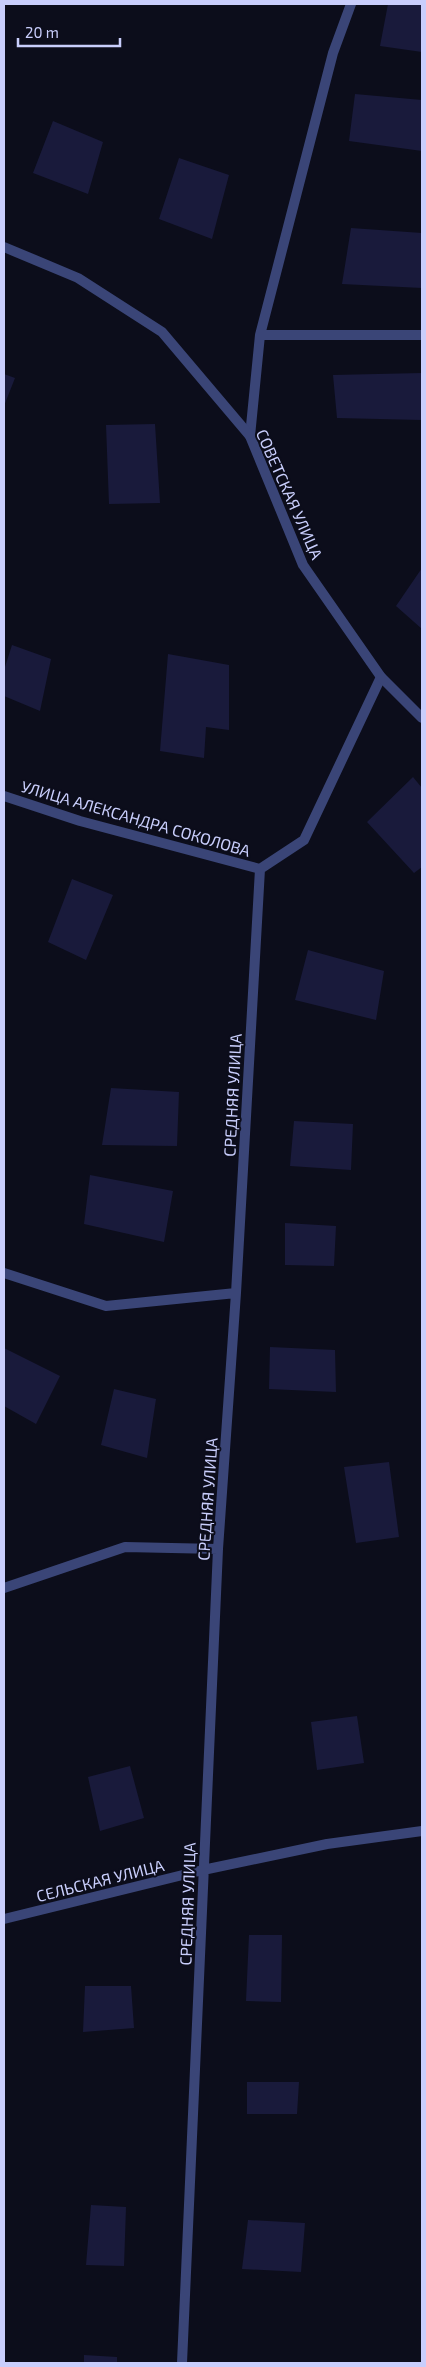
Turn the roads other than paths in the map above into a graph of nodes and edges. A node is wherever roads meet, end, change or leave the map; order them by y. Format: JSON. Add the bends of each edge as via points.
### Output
{"nodes":[{"id":1,"x":351,"y":4,"type":"edge"},
{"id":2,"x":4,"y":247,"type":"edge"},
{"id":3,"x":260,"y":335,"type":"junction"},
{"id":4,"x":422,"y":335,"type":"edge"},
{"id":5,"x":250,"y":436,"type":"junction"},
{"id":6,"x":381,"y":677,"type":"junction"},
{"id":7,"x":422,"y":718,"type":"edge"},
{"id":8,"x":4,"y":796,"type":"edge"},
{"id":9,"x":260,"y":870,"type":"junction"},
{"id":10,"x":4,"y":1273,"type":"edge"},
{"id":11,"x":236,"y":1293,"type":"junction"},
{"id":12,"x":218,"y":1548,"type":"junction"},
{"id":13,"x":4,"y":1588,"type":"edge"},
{"id":14,"x":422,"y":1831,"type":"edge"},
{"id":15,"x":203,"y":1870,"type":"junction"},
{"id":16,"x":4,"y":1919,"type":"edge"},
{"id":17,"x":182,"y":2363,"type":"edge"}],
"edges":[{"from":1,"to":3,"type":"street","via":[[333,53]]},
{"from":2,"to":5,"type":"street","name":"СОВЕТСКАЯ УЛИЦА","via":[[78,278],[162,332]]},
{"from":3,"to":4,"type":"street"},
{"from":3,"to":5,"type":"street"},
{"from":5,"to":6,"type":"street","name":"СОВЕТСКАЯ УЛИЦА","via":[[303,564]]},
{"from":6,"to":7,"type":"street","name":"СОВЕТСКАЯ УЛИЦА"},
{"from":6,"to":9,"type":"street","via":[[304,840]]},
{"from":8,"to":9,"type":"street","name":"УЛИЦА АЛЕКСАНДРА СОКОЛОВА","via":[[80,821]]},
{"from":9,"to":11,"type":"street","name":"СРЕДНЯЯ УЛИЦА"},
{"from":10,"to":11,"type":"street","via":[[106,1306]]},
{"from":11,"to":12,"type":"street","name":"СРЕДНЯЯ УЛИЦА"},
{"from":12,"to":13,"type":"street","via":[[125,1547]]},
{"from":12,"to":15,"type":"street","name":"СРЕДНЯЯ УЛИЦА"},
{"from":14,"to":15,"type":"street","name":"СЕЛЬСКАЯ УЛИЦА","via":[[327,1844]]},
{"from":15,"to":16,"type":"street","name":"СЕЛЬСКАЯ УЛИЦА"},
{"from":15,"to":17,"type":"street","name":"СРЕДНЯЯ УЛИЦА"}]}
